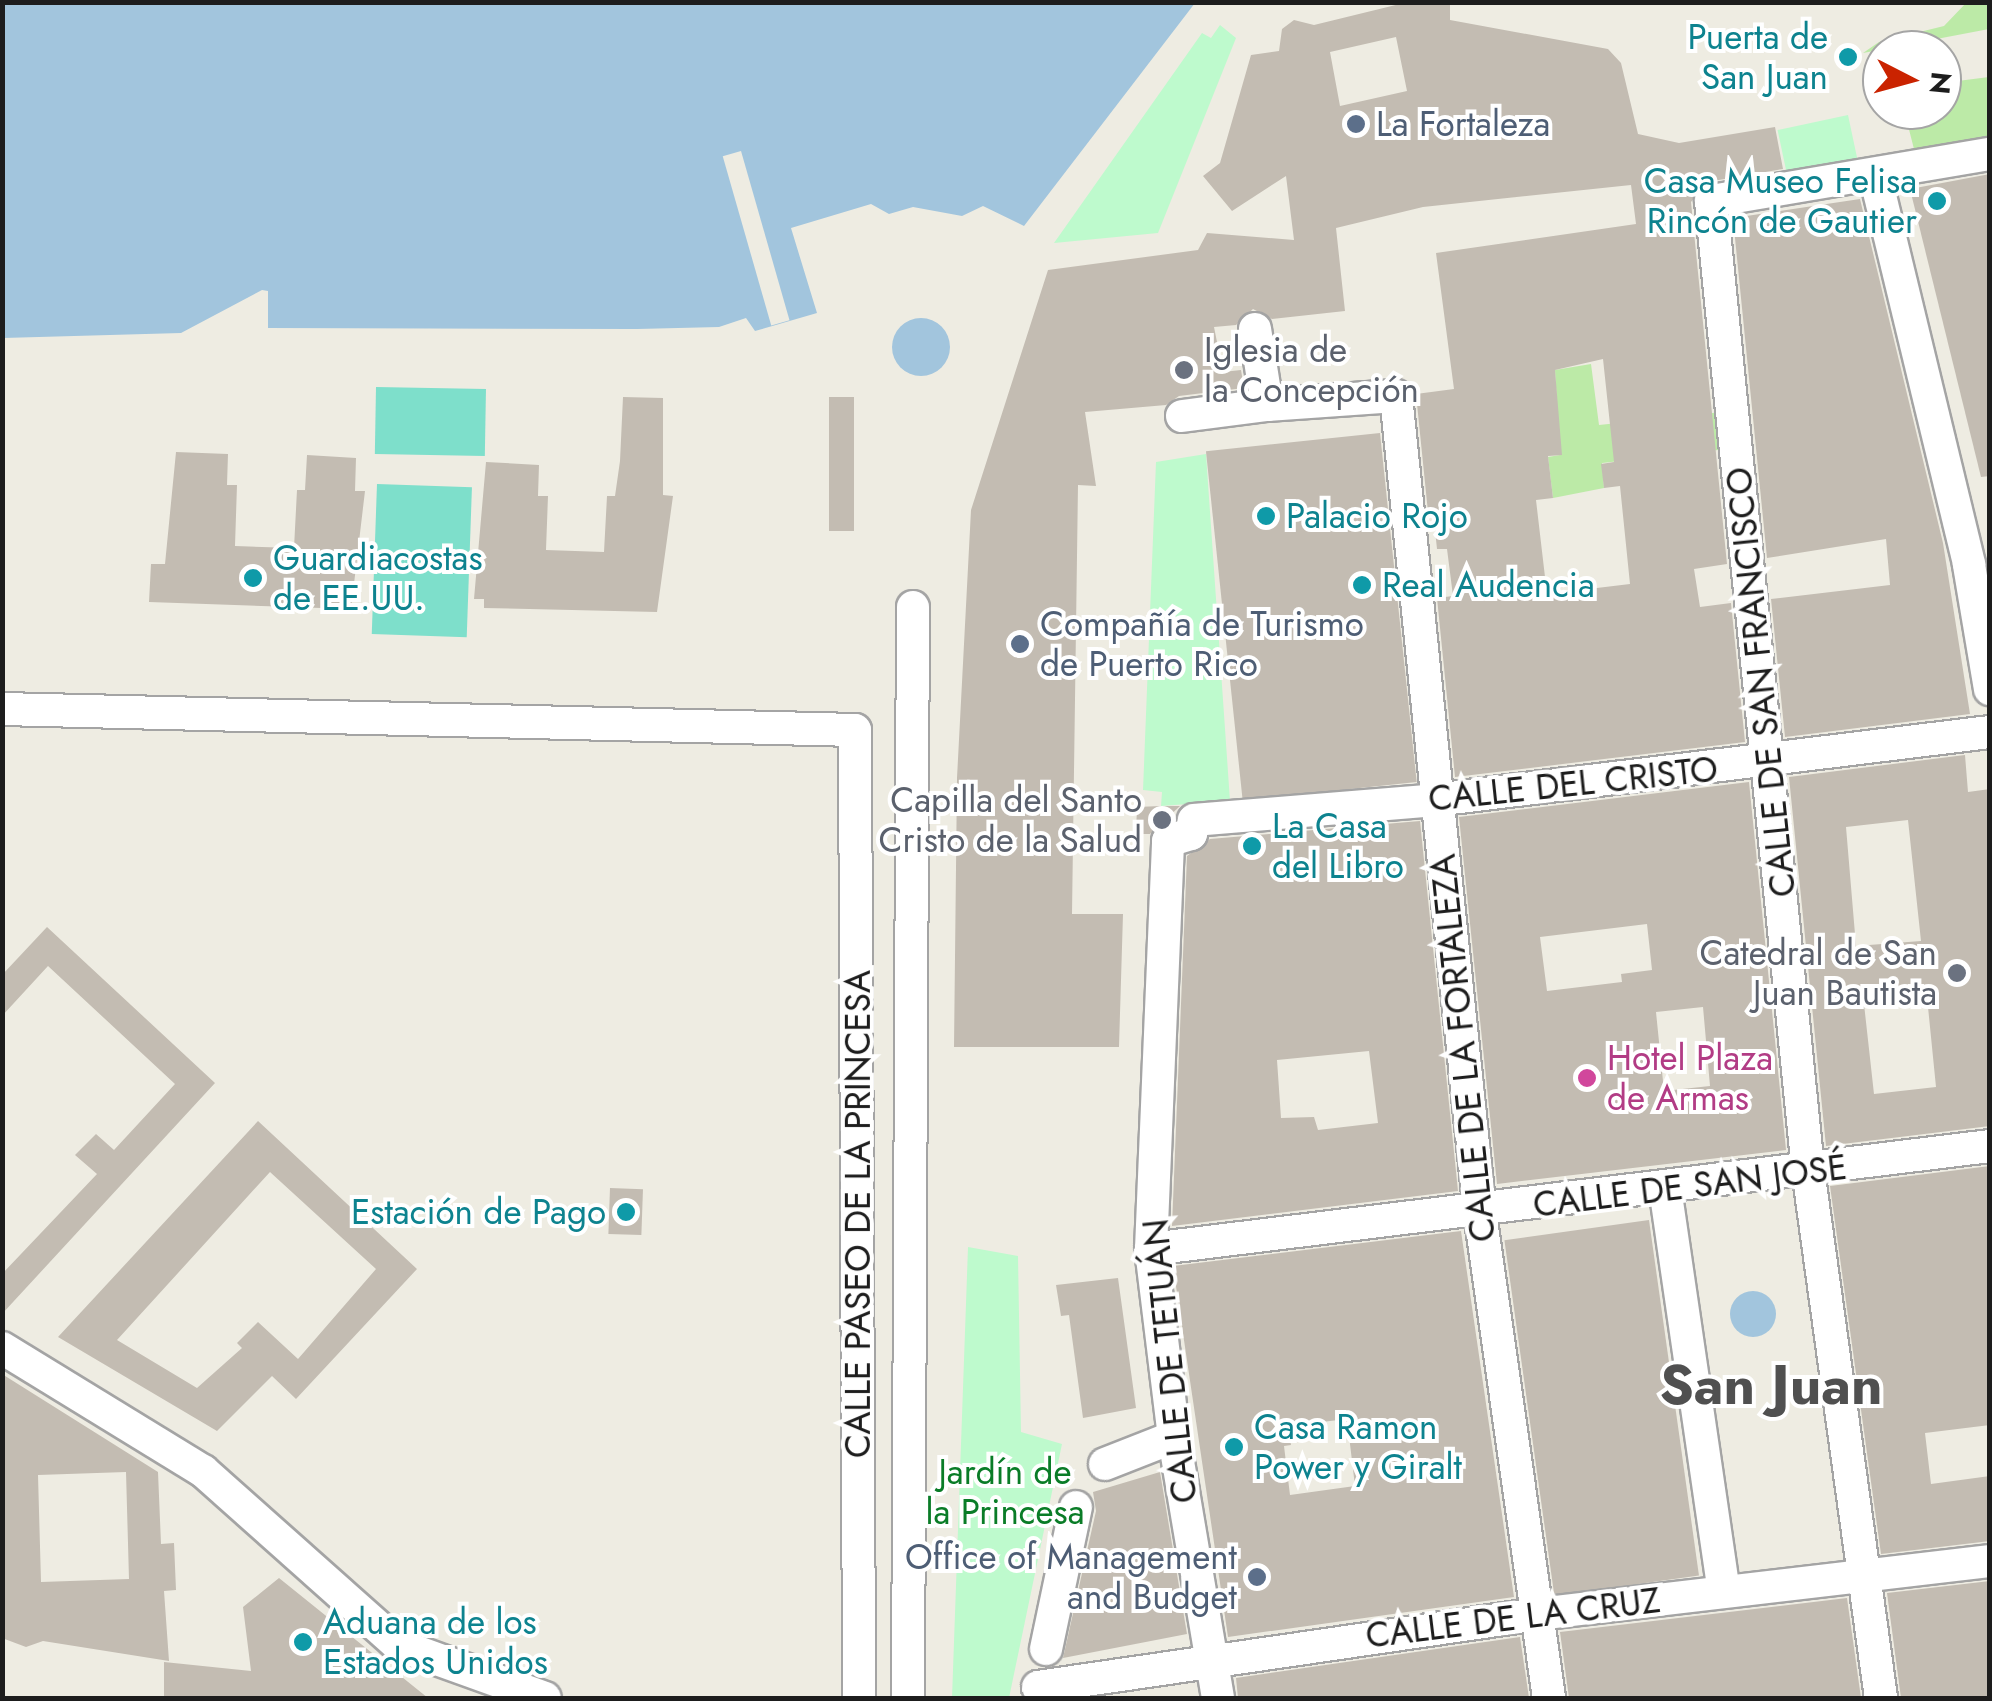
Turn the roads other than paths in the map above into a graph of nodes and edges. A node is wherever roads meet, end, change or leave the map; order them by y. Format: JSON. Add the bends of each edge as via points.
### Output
{"nodes":[{"id":1,"x":1990,"y":154,"type":"edge"},
{"id":2,"x":1875,"y":176,"type":"junction"},
{"id":3,"x":1254,"y":329,"type":"dead end"},
{"id":4,"x":1267,"y":405,"type":"junction"},
{"id":5,"x":1182,"y":416,"type":"dead end"},
{"id":6,"x":1979,"y":564,"type":"edge"},
{"id":7,"x":913,"y":607,"type":"dead end"},
{"id":8,"x":1990,"y":689,"type":"edge"},
{"id":9,"x":2,"y":708,"type":"edge"},
{"id":10,"x":1990,"y":732,"type":"edge"},
{"id":11,"x":1770,"y":762,"type":"junction"},
{"id":12,"x":1435,"y":800,"type":"junction"},
{"id":13,"x":1168,"y":841,"type":"joint"},
{"id":14,"x":1990,"y":1146,"type":"edge"},
{"id":15,"x":1808,"y":1170,"type":"junction"},
{"id":16,"x":1664,"y":1188,"type":"junction"},
{"id":17,"x":1480,"y":1213,"type":"junction"},
{"id":18,"x":1152,"y":1248,"type":"junction"},
{"id":19,"x":2,"y":1348,"type":"edge"},
{"id":20,"x":1174,"y":1437,"type":"junction"},
{"id":21,"x":1990,"y":1561,"type":"edge"},
{"id":22,"x":1862,"y":1575,"type":"junction"},
{"id":23,"x":1724,"y":1591,"type":"junction"},
{"id":24,"x":1538,"y":1614,"type":"junction"},
{"id":25,"x":1212,"y":1658,"type":"junction"},
{"id":26,"x":1040,"y":1672,"type":"edge"},
{"id":27,"x":545,"y":1698,"type":"edge"},
{"id":28,"x":859,"y":1698,"type":"edge"},
{"id":29,"x":908,"y":1698,"type":"edge"},
{"id":30,"x":1218,"y":1698,"type":"edge"},
{"id":31,"x":1549,"y":1698,"type":"edge"},
{"id":32,"x":1881,"y":1698,"type":"edge"}],
"edges":[{"from":1,"to":2,"type":"street"},
{"from":2,"to":6,"type":"street"},
{"from":2,"to":11,"type":"street","name":"CALLE DE SAN FRANCISCO","via":[[1711,201]]},
{"from":3,"to":4,"type":"street"},
{"from":4,"to":5,"type":"street"},
{"from":4,"to":12,"type":"street","name":"CALLE DE LA FORTALEZA","via":[[1396,396]]},
{"from":6,"to":8,"type":"street"},
{"from":7,"to":29,"type":"street"},
{"from":9,"to":28,"type":"street","name":"CALLE PASEO DE LA PRINCESA","via":[[855,730]]},
{"from":10,"to":11,"type":"street","name":"CALLE DEL CRISTO"},
{"from":11,"to":12,"type":"street","name":"CALLE DEL CRISTO"},
{"from":11,"to":15,"type":"street","name":"CALLE DE SAN FRANCISCO"},
{"from":12,"to":13,"type":"street","name":"CALLE DEL CRISTO","via":[[1194,820],[1190,834]]},
{"from":12,"to":17,"type":"street","name":"CALLE DE LA FORTALEZA"},
{"from":13,"to":18,"type":"street","name":"CALLE DE TETUÁN"},
{"from":14,"to":15,"type":"street","name":"CALLE DE SAN JOSÉ"},
{"from":15,"to":16,"type":"street","name":"CALLE DE SAN JOSÉ"},
{"from":15,"to":22,"type":"street","name":"CALLE DE SAN FRANCISCO"},
{"from":16,"to":17,"type":"street","name":"CALLE DE SAN JOSÉ"},
{"from":16,"to":23,"type":"street"},
{"from":17,"to":18,"type":"street","name":"CALLE DE SAN JOSÉ"},
{"from":17,"to":24,"type":"street","name":"CALLE DE LA FORTALEZA"},
{"from":18,"to":20,"type":"street","name":"CALLE DE TETUÁN"},
{"from":19,"to":27,"type":"street","via":[[203,1472],[398,1645]]},
{"from":20,"to":25,"type":"street","name":"CALLE DE TETUÁN"},
{"from":20,"to":26,"type":"street","via":[[1090,1482]]},
{"from":21,"to":22,"type":"street","name":"CALLE DE LA CRUZ"},
{"from":22,"to":23,"type":"street","name":"CALLE DE LA CRUZ"},
{"from":22,"to":32,"type":"street","name":"CALLE DE SAN FRANCISCO"},
{"from":23,"to":24,"type":"street","name":"CALLE DE LA CRUZ"},
{"from":24,"to":25,"type":"street","name":"CALLE DE LA CRUZ"},
{"from":24,"to":31,"type":"street","name":"CALLE DE LA FORTALEZA"},
{"from":25,"to":26,"type":"street","name":"CALLE DE LA CRUZ"},
{"from":25,"to":30,"type":"street","name":"CALLE DE TETUÁN"}]}
